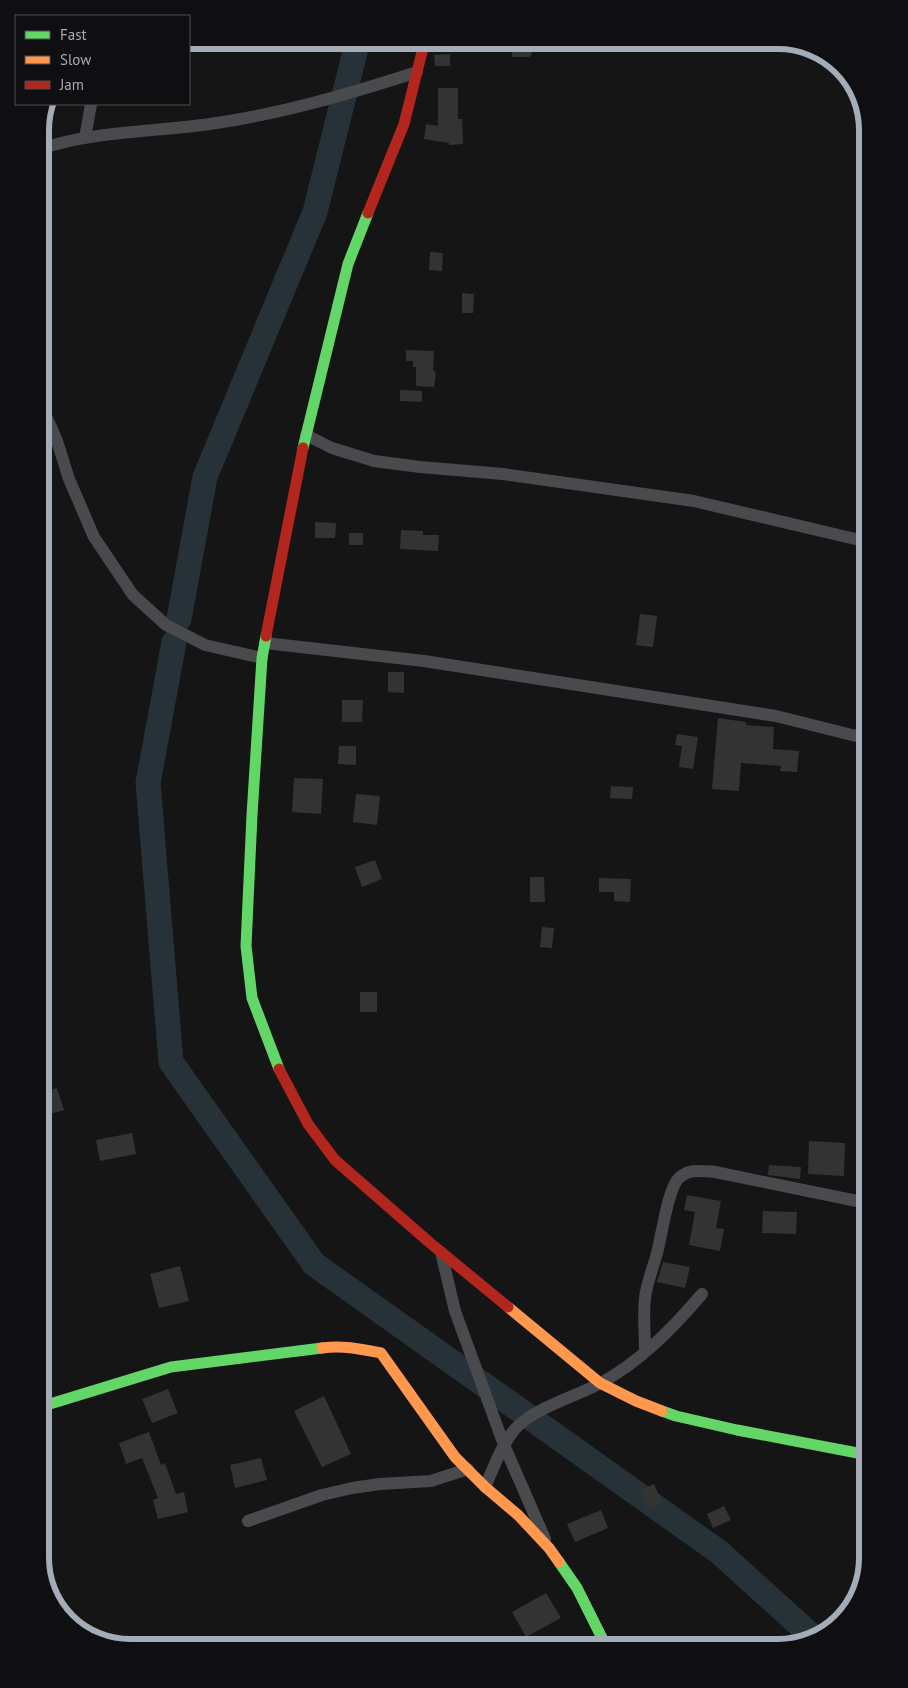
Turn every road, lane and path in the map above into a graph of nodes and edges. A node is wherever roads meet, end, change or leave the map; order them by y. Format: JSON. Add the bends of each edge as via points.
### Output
{"nodes":[{"id":1,"x":423,"y":49,"type":"edge"},
{"id":2,"x":417,"y":72,"type":"junction"},
{"id":3,"x":91,"y":105,"type":"edge"},
{"id":4,"x":85,"y":138,"type":"junction"},
{"id":5,"x":49,"y":147,"type":"edge"},
{"id":6,"x":49,"y":423,"type":"edge"},
{"id":7,"x":306,"y":436,"type":"junction"},
{"id":8,"x":859,"y":540,"type":"edge"},
{"id":9,"x":265,"y":643,"type":"junction"},
{"id":10,"x":262,"y":658,"type":"junction"},
{"id":11,"x":859,"y":737,"type":"edge"},
{"id":12,"x":859,"y":1201,"type":"edge"},
{"id":13,"x":441,"y":1252,"type":"junction"},
{"id":14,"x":702,"y":1294,"type":"dead end"},
{"id":15,"x":645,"y":1352,"type":"junction"},
{"id":16,"x":600,"y":1383,"type":"junction"},
{"id":17,"x":49,"y":1404,"type":"edge"},
{"id":18,"x":504,"y":1445,"type":"junction"},
{"id":19,"x":859,"y":1453,"type":"edge"},
{"id":20,"x":468,"y":1469,"type":"junction"},
{"id":21,"x":485,"y":1487,"type":"junction"},
{"id":22,"x":248,"y":1521,"type":"dead end"},
{"id":23,"x":549,"y":1548,"type":"junction"},
{"id":24,"x":602,"y":1639,"type":"edge"}],
"edges":[{"from":1,"to":2,"type":"street"},
{"from":2,"to":4,"type":"street","via":[[344,96],[276,112],[211,124]]},
{"from":2,"to":7,"type":"street","via":[[404,124],[348,264]]},
{"from":3,"to":4,"type":"street"},
{"from":4,"to":5,"type":"street"},
{"from":6,"to":10,"type":"street","via":[[94,537],[133,595],[166,625],[205,645]]},
{"from":7,"to":8,"type":"street","via":[[374,461],[503,474],[694,501]]},
{"from":7,"to":9,"type":"street"},
{"from":9,"to":10,"type":"street"},
{"from":9,"to":11,"type":"street","via":[[424,661],[569,683],[776,716]]},
{"from":10,"to":13,"type":"street","via":[[246,946],[252,998],[279,1068],[308,1124],[335,1160]]},
{"from":12,"to":15,"type":"street","via":[[715,1172],[697,1170],[686,1173],[678,1179],[672,1191],[649,1276],[645,1298]]},
{"from":13,"to":16,"type":"street"},
{"from":13,"to":18,"type":"street","via":[[455,1311]]},
{"from":14,"to":15,"type":"street"},
{"from":15,"to":16,"type":"street"},
{"from":16,"to":18,"type":"street","via":[[534,1414],[516,1428]]},
{"from":16,"to":19,"type":"street","via":[[676,1416]]},
{"from":17,"to":20,"type":"street","via":[[170,1367],[335,1346],[353,1347],[381,1353],[430,1424]]},
{"from":18,"to":21,"type":"street"},
{"from":18,"to":23,"type":"street"},
{"from":20,"to":21,"type":"street"},
{"from":20,"to":22,"type":"street","via":[[431,1481],[380,1484],[322,1495]]},
{"from":21,"to":23,"type":"street"},
{"from":23,"to":24,"type":"street","via":[[577,1588]]}]}
